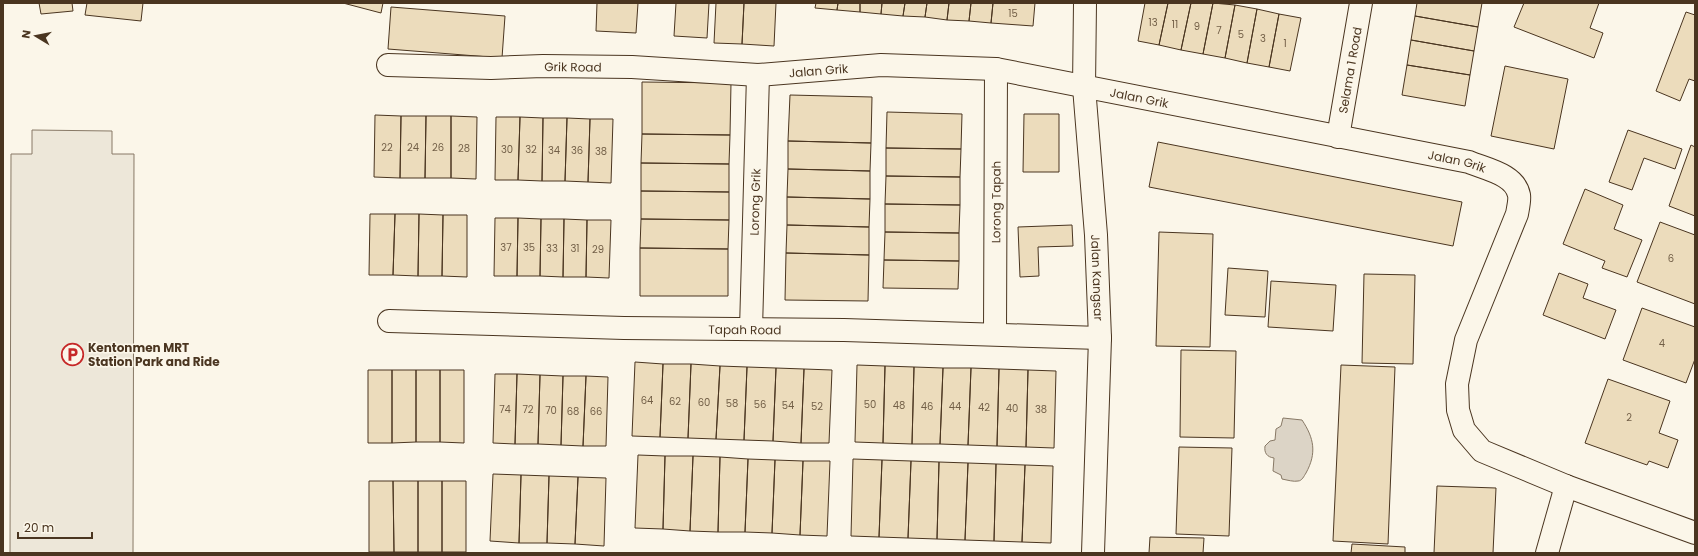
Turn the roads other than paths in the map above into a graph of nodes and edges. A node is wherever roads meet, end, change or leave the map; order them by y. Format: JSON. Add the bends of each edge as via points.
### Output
{"nodes":[{"id":1,"x":1085,"y":3,"type":"edge"},
{"id":2,"x":1361,"y":3,"type":"edge"},
{"id":3,"x":388,"y":65,"type":"dead end"},
{"id":4,"x":996,"y":69,"type":"junction"},
{"id":5,"x":758,"y":75,"type":"junction"},
{"id":6,"x":1084,"y":87,"type":"junction"},
{"id":7,"x":1338,"y":137,"type":"junction"},
{"id":8,"x":389,"y":321,"type":"dead end"},
{"id":9,"x":751,"y":329,"type":"junction"},
{"id":10,"x":995,"y":334,"type":"junction"},
{"id":11,"x":1100,"y":338,"type":"junction"},
{"id":12,"x":1566,"y":486,"type":"junction"},
{"id":13,"x":1694,"y":528,"type":"edge"},
{"id":14,"x":1093,"y":553,"type":"edge"},
{"id":15,"x":1547,"y":553,"type":"edge"}],
"edges":[{"from":1,"to":6,"type":"street","name":"Jalan Kangsar"},
{"from":2,"to":7,"type":"street","name":"Selama 1 Road"},
{"from":3,"to":5,"type":"street","name":"Grik Road","via":[[491,68],[625,67]]},
{"from":4,"to":5,"type":"street","name":"Jalan Grik","via":[[881,65]]},
{"from":4,"to":6,"type":"street","name":"Jalan Grik"},
{"from":4,"to":10,"type":"street","name":"Lorong Tapah"},
{"from":5,"to":9,"type":"street","name":"Lorong Grik"},
{"from":6,"to":7,"type":"street","name":"Jalan Grik"},
{"from":6,"to":11,"type":"street","name":"Jalan Kangsar","via":[[1096,235]]},
{"from":7,"to":12,"type":"street","name":"Jalan Grik","via":[[1469,162],[1504,176],[1513,183],[1519,195],[1517,214],[1466,340],[1457,384],[1458,410],[1464,430],[1482,451]]},
{"from":8,"to":9,"type":"street","name":"Tapah Road"},
{"from":9,"to":10,"type":"street","name":"Tapah Road"},
{"from":10,"to":11,"type":"street","name":"Tapah Road"},
{"from":11,"to":14,"type":"street","name":"Jalan Kangsar"},
{"from":12,"to":13,"type":"street"},
{"from":12,"to":15,"type":"street"}]}
